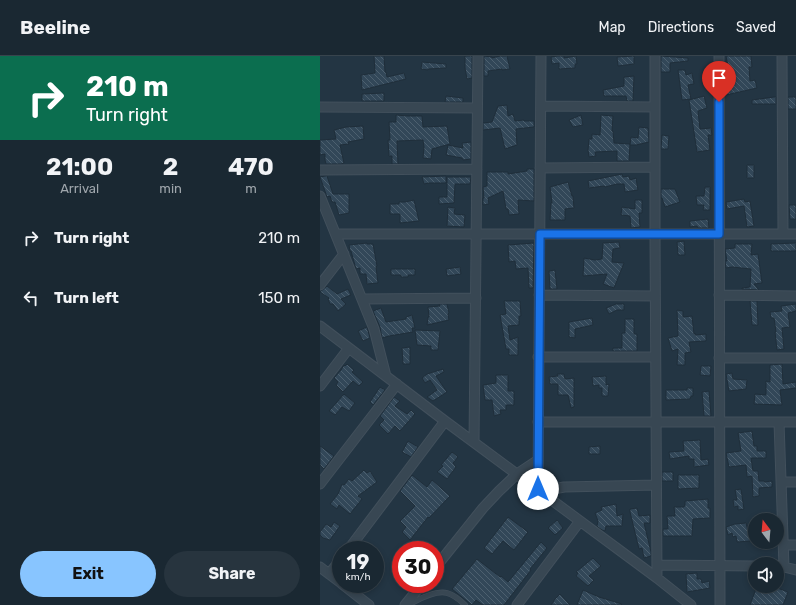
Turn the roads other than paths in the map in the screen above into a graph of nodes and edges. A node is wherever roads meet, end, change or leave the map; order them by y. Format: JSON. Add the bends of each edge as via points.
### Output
{"nodes":[{"id":1,"x":478,"y":56,"type":"edge"},
{"id":2,"x":541,"y":56,"type":"edge"},
{"id":3,"x":655,"y":56,"type":"edge"},
{"id":4,"x":719,"y":56,"type":"edge"},
{"id":5,"x":782,"y":56,"type":"edge"},
{"id":6,"x":541,"y":106,"type":"junction"},
{"id":7,"x":320,"y":107,"type":"edge"},
{"id":8,"x":655,"y":107,"type":"junction"},
{"id":9,"x":477,"y":108,"type":"junction"},
{"id":10,"x":540,"y":168,"type":"junction"},
{"id":11,"x":655,"y":168,"type":"junction"},
{"id":12,"x":477,"y":169,"type":"junction"},
{"id":13,"x":320,"y":170,"type":"edge"},
{"id":14,"x":320,"y":196,"type":"edge"},
{"id":15,"x":336,"y":234,"type":"junction"},
{"id":16,"x":476,"y":234,"type":"junction"},
{"id":17,"x":540,"y":234,"type":"junction"},
{"id":18,"x":655,"y":234,"type":"junction"},
{"id":19,"x":719,"y":234,"type":"junction"},
{"id":20,"x":783,"y":234,"type":"junction"},
{"id":21,"x":796,"y":234,"type":"edge"},
{"id":22,"x":344,"y":254,"type":"junction"},
{"id":23,"x":320,"y":285,"type":"edge"},
{"id":24,"x":539,"y":295,"type":"junction"},
{"id":25,"x":719,"y":295,"type":"junction"},
{"id":26,"x":655,"y":296,"type":"junction"},
{"id":27,"x":796,"y":296,"type":"edge"},
{"id":28,"x":476,"y":298,"type":"junction"},
{"id":29,"x":362,"y":299,"type":"junction"},
{"id":30,"x":320,"y":326,"type":"edge"},
{"id":31,"x":349,"y":348,"type":"junction"},
{"id":32,"x":538,"y":357,"type":"junction"},
{"id":33,"x":656,"y":357,"type":"junction"},
{"id":34,"x":719,"y":358,"type":"junction"},
{"id":35,"x":796,"y":358,"type":"edge"},
{"id":36,"x":386,"y":376,"type":"junction"},
{"id":37,"x":397,"y":384,"type":"junction"},
{"id":38,"x":320,"y":386,"type":"edge"},
{"id":39,"x":445,"y":421,"type":"junction"},
{"id":40,"x":719,"y":421,"type":"junction"},
{"id":41,"x":538,"y":422,"type":"junction"},
{"id":42,"x":656,"y":422,"type":"junction"},
{"id":43,"x":779,"y":422,"type":"junction"},
{"id":44,"x":796,"y":422,"type":"edge"},
{"id":45,"x":474,"y":442,"type":"junction"},
{"id":46,"x":538,"y":460,"type":"junction"},
{"id":47,"x":517,"y":474,"type":"junction"},
{"id":48,"x":781,"y":482,"type":"junction"},
{"id":49,"x":796,"y":482,"type":"edge"},
{"id":50,"x":320,"y":484,"type":"edge"},
{"id":51,"x":656,"y":485,"type":"junction"},
{"id":52,"x":541,"y":492,"type":"junction"},
{"id":53,"x":782,"y":513,"type":"edge"},
{"id":54,"x":580,"y":521,"type":"junction"},
{"id":55,"x":355,"y":541,"type":"edge"},
{"id":56,"x":784,"y":545,"type":"edge"},
{"id":57,"x":796,"y":545,"type":"edge"},
{"id":58,"x":444,"y":557,"type":"edge"},
{"id":59,"x":657,"y":565,"type":"junction"},
{"id":60,"x":720,"y":565,"type":"junction"},
{"id":61,"x":748,"y":566,"type":"edge"},
{"id":62,"x":320,"y":567,"type":"edge"},
{"id":63,"x":784,"y":568,"type":"edge"},
{"id":64,"x":332,"y":570,"type":"edge"},
{"id":65,"x":796,"y":570,"type":"edge"},
{"id":66,"x":329,"y":574,"type":"junction"},
{"id":67,"x":332,"y":576,"type":"edge"},
{"id":68,"x":657,"y":578,"type":"junction"},
{"id":69,"x":353,"y":593,"type":"edge"},
{"id":70,"x":416,"y":593,"type":"edge"},
{"id":71,"x":369,"y":605,"type":"edge"},
{"id":72,"x":407,"y":605,"type":"edge"},
{"id":73,"x":466,"y":605,"type":"edge"},
{"id":74,"x":517,"y":605,"type":"edge"},
{"id":75,"x":690,"y":605,"type":"edge"},
{"id":76,"x":720,"y":605,"type":"edge"}],
"edges":[{"from":1,"to":9,"type":"street"},
{"from":2,"to":6,"type":"street"},
{"from":3,"to":8,"type":"street"},
{"from":4,"to":19,"type":"street"},
{"from":5,"to":20,"type":"street"},
{"from":6,"to":8,"type":"street"},
{"from":6,"to":10,"type":"street"},
{"from":7,"to":9,"type":"street"},
{"from":8,"to":11,"type":"street"},
{"from":9,"to":12,"type":"street"},
{"from":10,"to":11,"type":"street"},
{"from":10,"to":17,"type":"street"},
{"from":11,"to":18,"type":"street"},
{"from":12,"to":13,"type":"street"},
{"from":12,"to":16,"type":"street"},
{"from":14,"to":15,"type":"street"},
{"from":15,"to":16,"type":"street"},
{"from":15,"to":22,"type":"street"},
{"from":16,"to":17,"type":"street"},
{"from":16,"to":28,"type":"street"},
{"from":17,"to":18,"type":"street"},
{"from":17,"to":24,"type":"street"},
{"from":18,"to":19,"type":"street"},
{"from":18,"to":26,"type":"street"},
{"from":19,"to":20,"type":"street"},
{"from":19,"to":25,"type":"street"},
{"from":20,"to":21,"type":"street"},
{"from":22,"to":23,"type":"street"},
{"from":22,"to":29,"type":"street"},
{"from":24,"to":26,"type":"street"},
{"from":24,"to":32,"type":"street"},
{"from":25,"to":27,"type":"street"},
{"from":25,"to":34,"type":"street"},
{"from":26,"to":33,"type":"street"},
{"from":28,"to":29,"type":"street"},
{"from":28,"to":45,"type":"street"},
{"from":29,"to":36,"type":"street","via":[[374,329]]},
{"from":30,"to":31,"type":"street"},
{"from":31,"to":36,"type":"street"},
{"from":31,"to":38,"type":"street"},
{"from":32,"to":33,"type":"street"},
{"from":32,"to":41,"type":"street"},
{"from":33,"to":42,"type":"street"},
{"from":34,"to":35,"type":"street"},
{"from":34,"to":40,"type":"street"},
{"from":36,"to":37,"type":"street"},
{"from":37,"to":39,"type":"street"},
{"from":37,"to":50,"type":"street"},
{"from":39,"to":45,"type":"street"},
{"from":39,"to":55,"type":"street"},
{"from":40,"to":42,"type":"street"},
{"from":40,"to":43,"type":"street"},
{"from":40,"to":60,"type":"street"},
{"from":41,"to":42,"type":"street"},
{"from":41,"to":46,"type":"street"},
{"from":42,"to":51,"type":"street"},
{"from":43,"to":44,"type":"street"},
{"from":43,"to":48,"type":"street"},
{"from":45,"to":47,"type":"street"},
{"from":46,"to":47,"type":"street"},
{"from":46,"to":52,"type":"street"},
{"from":47,"to":52,"type":"street"},
{"from":47,"to":58,"type":"street","via":[[483,508]]},
{"from":48,"to":49,"type":"street"},
{"from":48,"to":53,"type":"street"},
{"from":51,"to":52,"type":"street","via":[[564,487]]},
{"from":51,"to":59,"type":"street"},
{"from":52,"to":54,"type":"street"},
{"from":54,"to":68,"type":"street"},
{"from":54,"to":74,"type":"street"},
{"from":56,"to":57,"type":"street"},
{"from":59,"to":60,"type":"street"},
{"from":59,"to":68,"type":"street"},
{"from":60,"to":61,"type":"street"},
{"from":60,"to":76,"type":"street"},
{"from":62,"to":66,"type":"street"},
{"from":63,"to":65,"type":"street"},
{"from":64,"to":66,"type":"street"},
{"from":66,"to":67,"type":"street"},
{"from":68,"to":75,"type":"street"},
{"from":69,"to":71,"type":"street"},
{"from":70,"to":72,"type":"street"},
{"from":72,"to":73,"type":"lane","via":[[426,596],[443,592]]}]}
